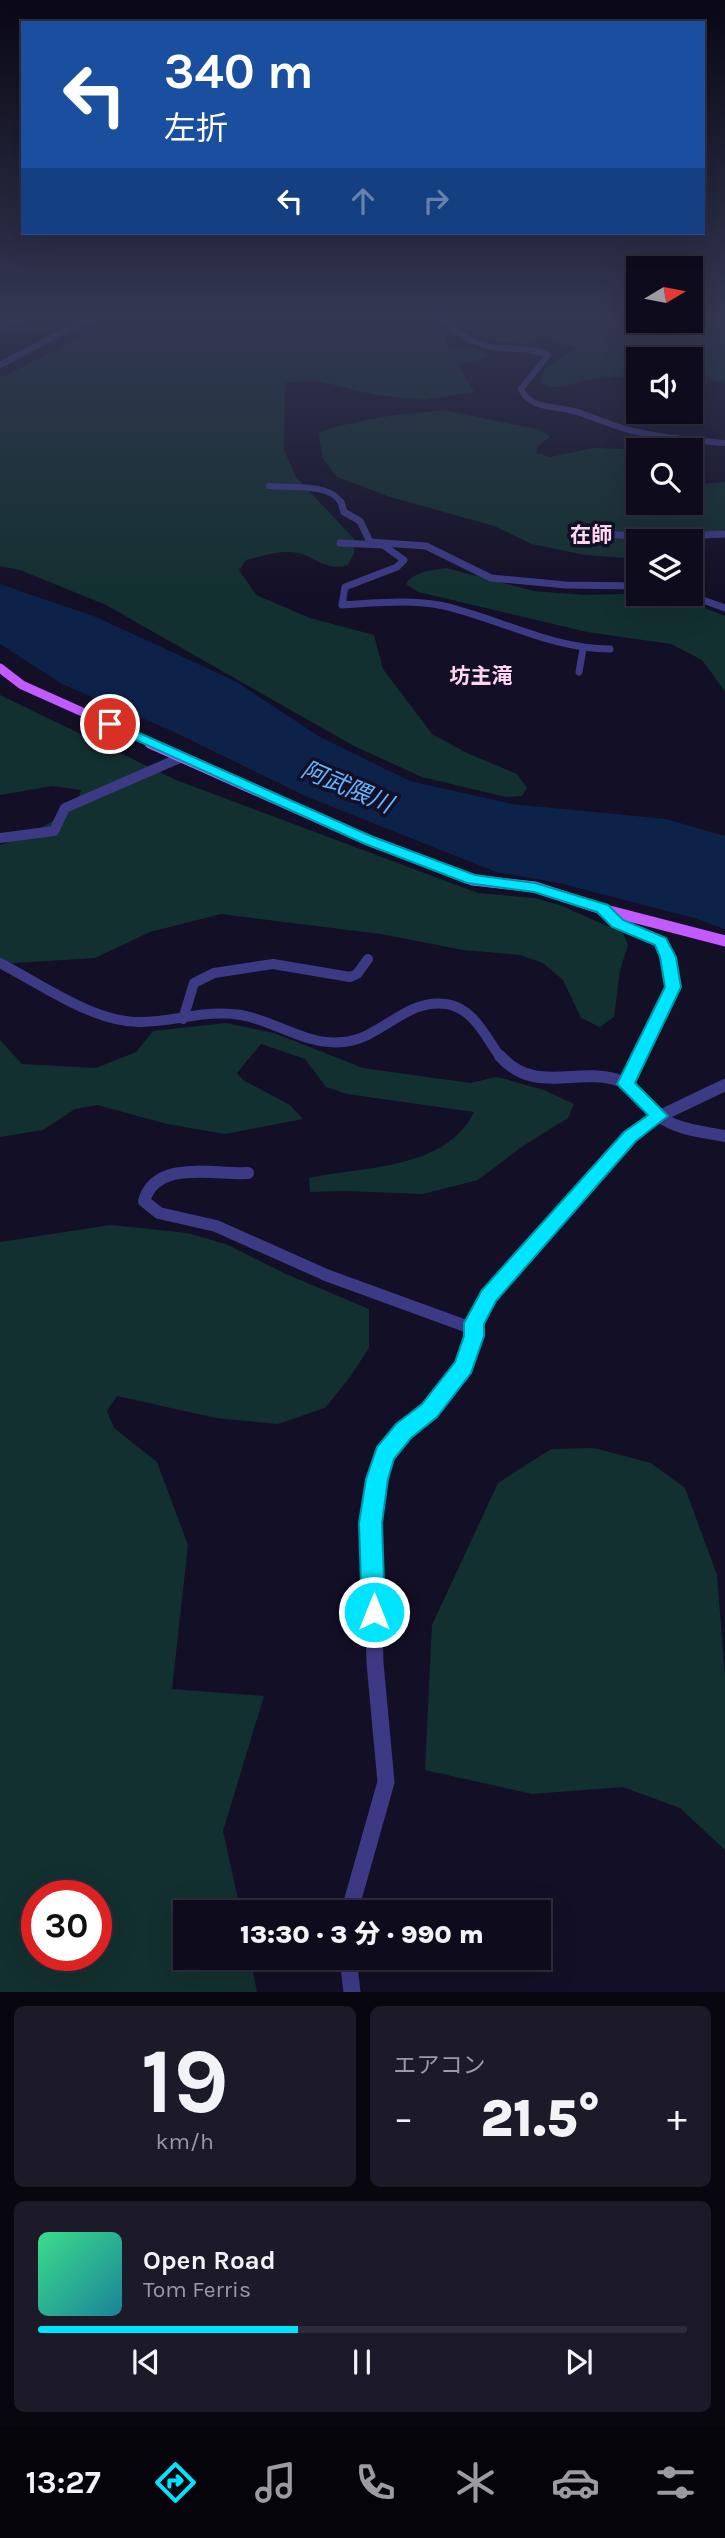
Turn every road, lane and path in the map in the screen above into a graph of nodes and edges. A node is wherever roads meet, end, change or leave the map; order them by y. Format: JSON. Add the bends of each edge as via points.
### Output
{"nodes":[{"id":1,"x":560,"y":410,"type":"edge"},
{"id":2,"x":659,"y":429,"type":"dead end"},
{"id":3,"x":645,"y":433,"type":"junction"},
{"id":4,"x":677,"y":438,"type":"edge"},
{"id":5,"x":703,"y":441,"type":"edge"},
{"id":6,"x":725,"y":443,"type":"edge"},
{"id":7,"x":269,"y":486,"type":"dead end"},
{"id":8,"x":578,"y":533,"type":"dead end"},
{"id":9,"x":725,"y":534,"type":"edge"},
{"id":10,"x":370,"y":542,"type":"junction"},
{"id":11,"x":340,"y":543,"type":"dead end"},
{"id":12,"x":626,"y":586,"type":"edge"},
{"id":13,"x":703,"y":600,"type":"edge"},
{"id":14,"x":725,"y":608,"type":"edge"},
{"id":15,"x":583,"y":649,"type":"junction"},
{"id":16,"x":610,"y":649,"type":"dead end"},
{"id":17,"x":3,"y":671,"type":"edge"},
{"id":18,"x":579,"y":672,"type":"dead end"},
{"id":19,"x":182,"y":757,"type":"junction"},
{"id":20,"x":0,"y":838,"type":"edge"},
{"id":21,"x":603,"y":909,"type":"junction"},
{"id":22,"x":725,"y":941,"type":"edge"},
{"id":23,"x":369,"y":959,"type":"dead end"},
{"id":24,"x":0,"y":963,"type":"edge"},
{"id":25,"x":183,"y":1019,"type":"junction"},
{"id":26,"x":625,"y":1084,"type":"junction"},
{"id":27,"x":725,"y":1085,"type":"edge"},
{"id":28,"x":660,"y":1116,"type":"junction"},
{"id":29,"x":725,"y":1136,"type":"edge"},
{"id":30,"x":248,"y":1173,"type":"dead end"},
{"id":31,"x":474,"y":1329,"type":"junction"},
{"id":32,"x":353,"y":1900,"type":"edge"},
{"id":33,"x":349,"y":1970,"type":"edge"},
{"id":34,"x":352,"y":1992,"type":"edge"}],
"edges":[{"from":1,"to":3,"type":"street"},
{"from":2,"to":3,"type":"street"},
{"from":3,"to":4,"type":"street"},
{"from":5,"to":6,"type":"street"},
{"from":7,"to":10,"type":"street","via":[[321,489],[334,495],[341,510],[362,523]]},
{"from":8,"to":9,"type":"street"},
{"from":10,"to":11,"type":"street"},
{"from":10,"to":12,"type":"street","via":[[426,545],[491,578]]},
{"from":10,"to":15,"type":"street","via":[[395,551],[404,560],[345,587],[342,605],[401,602],[452,607]]},
{"from":13,"to":14,"type":"street"},
{"from":15,"to":16,"type":"street"},
{"from":15,"to":18,"type":"street"},
{"from":17,"to":19,"type":"main road","via":[[22,685]]},
{"from":19,"to":20,"type":"street","via":[[65,808],[54,831]]},
{"from":19,"to":21,"type":"main road","via":[[368,840],[472,880],[535,887]]},
{"from":21,"to":22,"type":"main road"},
{"from":21,"to":26,"type":"street","via":[[617,923],[665,947],[673,987]]},
{"from":23,"to":25,"type":"street","via":[[350,977],[284,965],[214,973],[194,983]]},
{"from":24,"to":25,"type":"street","via":[[103,1017],[145,1024]]},
{"from":25,"to":26,"type":"street","via":[[234,1014],[316,1041],[338,1042],[361,1037],[411,1009],[448,1004],[470,1014],[503,1061],[521,1074],[616,1079]]},
{"from":26,"to":28,"type":"street"},
{"from":27,"to":28,"type":"street"},
{"from":28,"to":29,"type":"street"},
{"from":28,"to":31,"type":"street","via":[[630,1137],[489,1296]]},
{"from":30,"to":31,"type":"street","via":[[159,1177],[144,1201],[163,1216],[216,1226],[286,1259]]},
{"from":31,"to":32,"type":"street","via":[[464,1367],[385,1454],[377,1479],[371,1523],[375,1663],[386,1782]]},
{"from":33,"to":34,"type":"street"}]}
